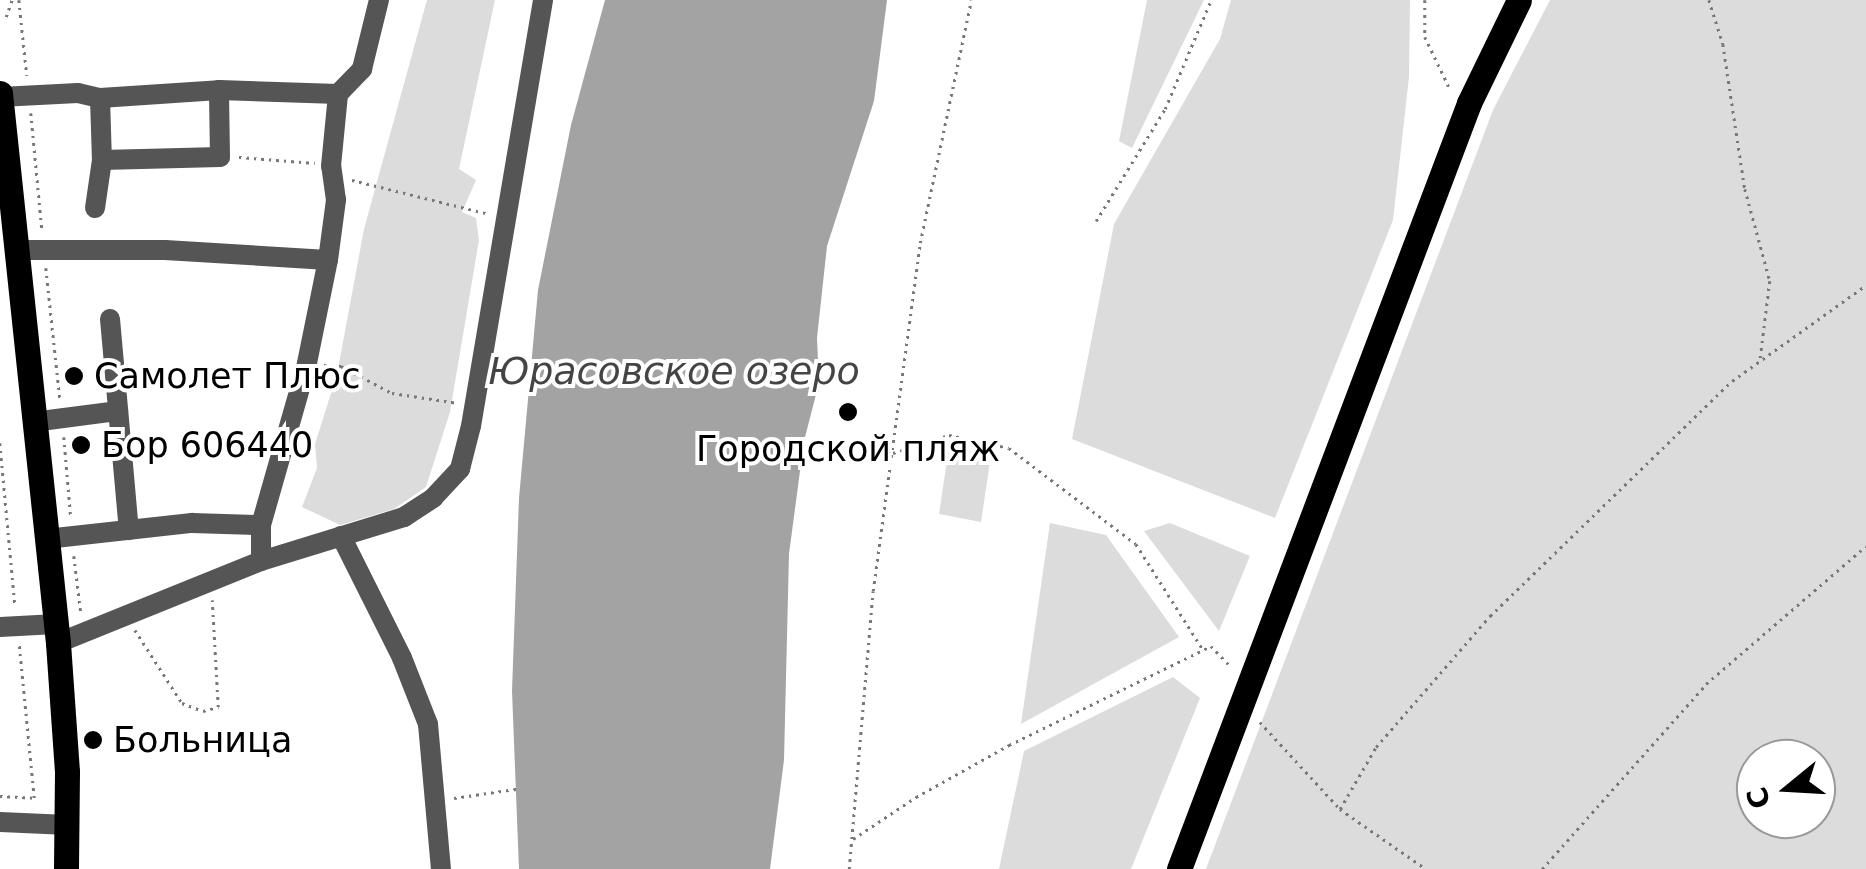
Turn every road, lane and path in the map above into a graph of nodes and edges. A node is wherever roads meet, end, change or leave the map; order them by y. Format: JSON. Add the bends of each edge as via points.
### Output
{"nodes":[{"id":1,"x":12,"y":0,"type":"edge"},
{"id":2,"x":19,"y":0,"type":"edge"},
{"id":3,"x":380,"y":0,"type":"edge"},
{"id":4,"x":543,"y":0,"type":"edge"},
{"id":5,"x":971,"y":0,"type":"edge"},
{"id":6,"x":1211,"y":0,"type":"edge"},
{"id":7,"x":1426,"y":0,"type":"edge"},
{"id":8,"x":1519,"y":0,"type":"edge"},
{"id":9,"x":1709,"y":0,"type":"edge"},
{"id":10,"x":6,"y":17,"type":"dead end"},
{"id":11,"x":218,"y":90,"type":"junction"},
{"id":12,"x":29,"y":94,"type":"junction"},
{"id":13,"x":338,"y":94,"type":"junction"},
{"id":14,"x":0,"y":95,"type":"edge"},
{"id":15,"x":100,"y":98,"type":"junction"},
{"id":16,"x":1464,"y":118,"type":"junction"},
{"id":17,"x":220,"y":157,"type":"junction"},
{"id":18,"x":102,"y":160,"type":"junction"},
{"id":19,"x":334,"y":171,"type":"junction"},
{"id":20,"x":95,"y":208,"type":"dead end"},
{"id":21,"x":505,"y":216,"type":"junction"},
{"id":22,"x":1096,"y":221,"type":"dead end"},
{"id":23,"x":44,"y":247,"type":"junction"},
{"id":24,"x":11,"y":260,"type":"edge"},
{"id":25,"x":328,"y":260,"type":"junction"},
{"id":26,"x":1866,"y":286,"type":"edge"},
{"id":27,"x":110,"y":320,"type":"dead end"},
{"id":28,"x":1760,"y":362,"type":"junction"},
{"id":29,"x":307,"y":364,"type":"junction"},
{"id":30,"x":475,"y":406,"type":"junction"},
{"id":31,"x":118,"y":411,"type":"junction"},
{"id":32,"x":62,"y":418,"type":"junction"},
{"id":33,"x":33,"y":422,"type":"junction"},
{"id":34,"x":892,"y":453,"type":"junction"},
{"id":35,"x":261,"y":525,"type":"junction"},
{"id":36,"x":130,"y":530,"type":"junction"},
{"id":37,"x":341,"y":536,"type":"junction"},
{"id":38,"x":59,"y":538,"type":"junction"},
{"id":39,"x":1866,"y":546,"type":"edge"},
{"id":40,"x":261,"y":562,"type":"junction"},
{"id":41,"x":208,"y":584,"type":"junction"},
{"id":42,"x":126,"y":617,"type":"junction"},
{"id":43,"x":0,"y":627,"type":"edge"},
{"id":44,"x":56,"y":634,"type":"junction"},
{"id":45,"x":84,"y":634,"type":"junction"},
{"id":46,"x":1204,"y":650,"type":"junction"},
{"id":47,"x":1242,"y":702,"type":"junction"},
{"id":48,"x":516,"y":789,"type":"dead end"},
{"id":49,"x":438,"y":800,"type":"junction"},
{"id":50,"x":1340,"y":810,"type":"junction"},
{"id":51,"x":0,"y":822,"type":"edge"},
{"id":52,"x":68,"y":824,"type":"junction"},
{"id":53,"x":852,"y":840,"type":"junction"},
{"id":54,"x":66,"y":869,"type":"edge"},
{"id":55,"x":441,"y":869,"type":"edge"},
{"id":56,"x":849,"y":869,"type":"edge"},
{"id":57,"x":1179,"y":869,"type":"edge"},
{"id":58,"x":1426,"y":869,"type":"edge"},
{"id":59,"x":1542,"y":869,"type":"edge"}],
"edges":[{"from":1,"to":10,"type":"path"},
{"from":2,"to":12,"type":"path"},
{"from":3,"to":13,"type":"street","via":[[362,68]]},
{"from":4,"to":21,"type":"street"},
{"from":5,"to":34,"type":"path","via":[[920,243]]},
{"from":6,"to":22,"type":"path","via":[[1165,109]]},
{"from":7,"to":16,"type":"path","via":[[1425,37]]},
{"from":8,"to":16,"type":"main road"},
{"from":9,"to":28,"type":"path","via":[[1770,281]]},
{"from":11,"to":13,"type":"street"},
{"from":11,"to":15,"type":"street"},
{"from":11,"to":17,"type":"street"},
{"from":12,"to":14,"type":"street"},
{"from":12,"to":15,"type":"street"},
{"from":12,"to":23,"type":"path"},
{"from":13,"to":19,"type":"street"},
{"from":14,"to":24,"type":"main road"},
{"from":15,"to":18,"type":"street"},
{"from":16,"to":47,"type":"main road"},
{"from":17,"to":18,"type":"street"},
{"from":17,"to":19,"type":"path","via":[[300,158]]},
{"from":18,"to":20,"type":"street"},
{"from":19,"to":21,"type":"path","via":[[468,212]]},
{"from":19,"to":25,"type":"street"},
{"from":21,"to":30,"type":"street"},
{"from":23,"to":24,"type":"street"},
{"from":23,"to":25,"type":"street"},
{"from":23,"to":32,"type":"path"},
{"from":24,"to":33,"type":"main road"},
{"from":25,"to":29,"type":"street"},
{"from":26,"to":28,"type":"path"},
{"from":27,"to":31,"type":"street"},
{"from":28,"to":50,"type":"path","via":[[1634,472],[1490,616],[1376,747]]},
{"from":29,"to":30,"type":"path","via":[[340,366],[392,393]]},
{"from":29,"to":35,"type":"street"},
{"from":30,"to":37,"type":"street","via":[[460,469],[447,486],[404,517]]},
{"from":31,"to":32,"type":"street"},
{"from":31,"to":36,"type":"street"},
{"from":32,"to":33,"type":"street"},
{"from":32,"to":38,"type":"path"},
{"from":33,"to":38,"type":"main road"},
{"from":34,"to":46,"type":"path","via":[[948,435],[1008,448],[1136,544]]},
{"from":34,"to":53,"type":"path"},
{"from":35,"to":36,"type":"street"},
{"from":35,"to":40,"type":"street"},
{"from":36,"to":38,"type":"street"},
{"from":37,"to":40,"type":"street"},
{"from":37,"to":49,"type":"street","via":[[418,694]]},
{"from":38,"to":44,"type":"main road"},
{"from":38,"to":45,"type":"path"},
{"from":39,"to":59,"type":"path","via":[[1706,684]]},
{"from":40,"to":41,"type":"street"},
{"from":41,"to":42,"type":"street"},
{"from":41,"to":42,"type":"path","via":[[218,706],[203,711],[182,703]]},
{"from":42,"to":45,"type":"street"},
{"from":43,"to":44,"type":"street"},
{"from":44,"to":45,"type":"street"},
{"from":44,"to":52,"type":"main road"},
{"from":46,"to":47,"type":"path","via":[[1211,646],[1230,665]]},
{"from":46,"to":53,"type":"path","via":[[1009,745]]},
{"from":47,"to":50,"type":"path"},
{"from":47,"to":57,"type":"main road"},
{"from":48,"to":49,"type":"path"},
{"from":49,"to":55,"type":"street"},
{"from":50,"to":58,"type":"path"},
{"from":51,"to":52,"type":"street"},
{"from":52,"to":54,"type":"main road"},
{"from":53,"to":56,"type":"path"}]}
